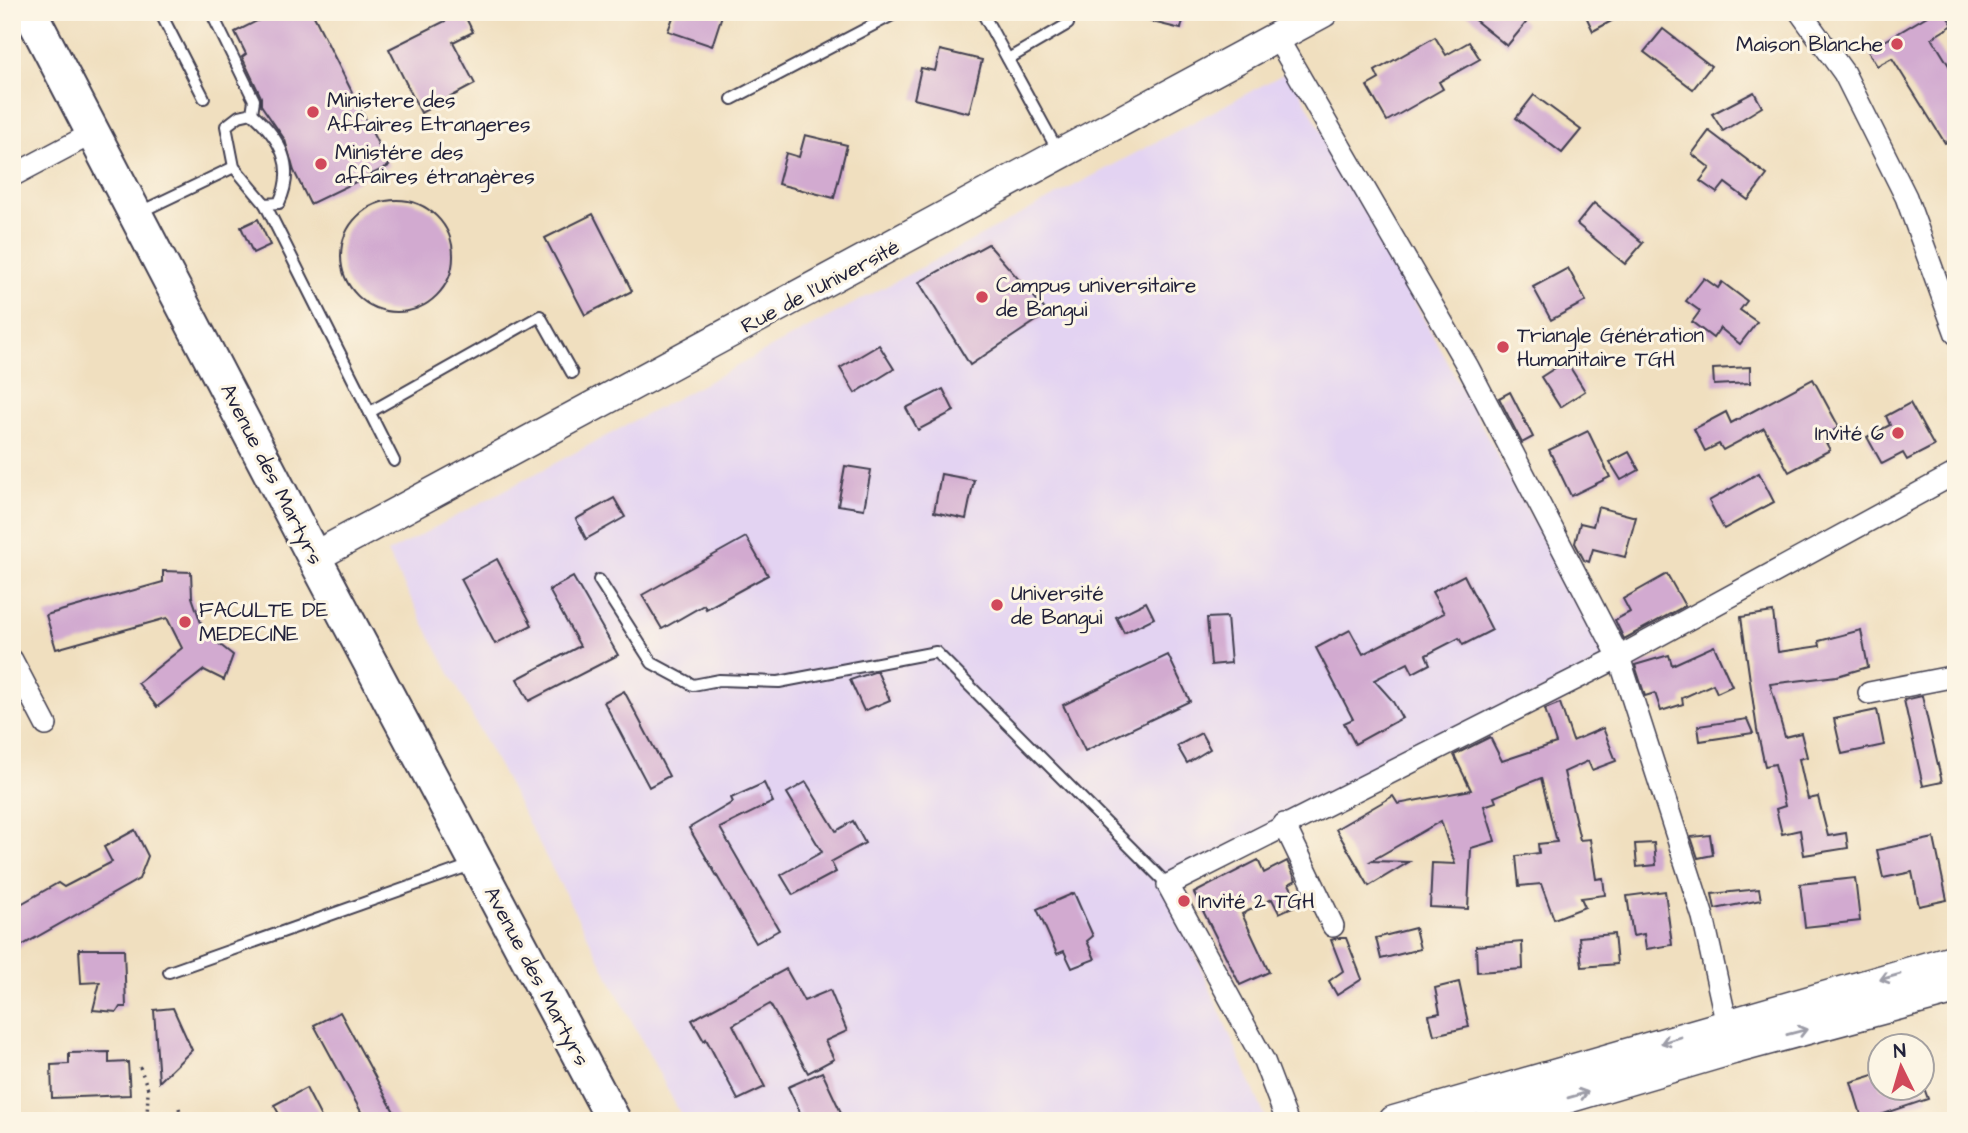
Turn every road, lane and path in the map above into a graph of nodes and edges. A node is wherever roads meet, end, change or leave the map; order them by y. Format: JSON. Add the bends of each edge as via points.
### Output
{"nodes":[{"id":1,"x":30,"y":12,"type":"edge"},
{"id":2,"x":160,"y":12,"type":"edge"},
{"id":3,"x":211,"y":12,"type":"edge"},
{"id":4,"x":898,"y":12,"type":"edge"},
{"id":5,"x":982,"y":12,"type":"edge"},
{"id":6,"x":1323,"y":12,"type":"edge"},
{"id":7,"x":1800,"y":12,"type":"edge"},
{"id":8,"x":1068,"y":24,"type":"dead end"},
{"id":9,"x":1281,"y":27,"type":"edge"},
{"id":10,"x":1008,"y":59,"type":"junction"},
{"id":11,"x":204,"y":98,"type":"dead end"},
{"id":12,"x":732,"y":99,"type":"dead end"},
{"id":13,"x":252,"y":113,"type":"junction"},
{"id":14,"x":95,"y":132,"type":"junction"},
{"id":15,"x":1060,"y":156,"type":"junction"},
{"id":16,"x":234,"y":167,"type":"junction"},
{"id":17,"x":12,"y":176,"type":"edge"},
{"id":18,"x":265,"y":204,"type":"junction"},
{"id":19,"x":137,"y":213,"type":"junction"},
{"id":20,"x":1956,"y":334,"type":"edge"},
{"id":21,"x":572,"y":373,"type":"dead end"},
{"id":22,"x":370,"y":412,"type":"junction"},
{"id":23,"x":394,"y":461,"type":"dead end"},
{"id":24,"x":1954,"y":478,"type":"edge"},
{"id":25,"x":314,"y":557,"type":"junction"},
{"id":26,"x":598,"y":580,"type":"dead end"},
{"id":27,"x":1619,"y":657,"type":"junction"},
{"id":28,"x":12,"y":660,"type":"edge"},
{"id":29,"x":1956,"y":676,"type":"edge"},
{"id":30,"x":1869,"y":693,"type":"dead end"},
{"id":31,"x":46,"y":725,"type":"dead end"},
{"id":32,"x":1284,"y":824,"type":"junction"},
{"id":33,"x":477,"y":863,"type":"junction"},
{"id":34,"x":1168,"y":885,"type":"junction"},
{"id":35,"x":1333,"y":926,"type":"dead end"},
{"id":36,"x":209,"y":958,"type":"junction"},
{"id":37,"x":1956,"y":959,"type":"edge"},
{"id":38,"x":1956,"y":989,"type":"edge"},
{"id":39,"x":1730,"y":1036,"type":"junction"},
{"id":40,"x":140,"y":1067,"type":"dead end"},
{"id":41,"x":179,"y":1108,"type":"dead end"},
{"id":42,"x":146,"y":1121,"type":"edge"},
{"id":43,"x":183,"y":1121,"type":"edge"},
{"id":44,"x":614,"y":1121,"type":"edge"},
{"id":45,"x":1287,"y":1121,"type":"edge"},
{"id":46,"x":1394,"y":1121,"type":"edge"},
{"id":47,"x":1489,"y":1121,"type":"edge"}],
"edges":[{"from":1,"to":14,"type":"main road","name":"Avenue des Martyrs"},
{"from":2,"to":11,"type":"lane"},
{"from":3,"to":13,"type":"lane","via":[[254,100]]},
{"from":4,"to":12,"type":"lane"},
{"from":5,"to":10,"type":"lane"},
{"from":6,"to":9,"type":"street","name":"Rue de l'Université"},
{"from":7,"to":20,"type":"street","via":[[1844,73],[1906,197]]},
{"from":8,"to":10,"type":"lane"},
{"from":9,"to":15,"type":"street","name":"Rue de l'Université"},
{"from":9,"to":27,"type":"street"},
{"from":10,"to":15,"type":"lane"},
{"from":13,"to":16,"type":"lane","via":[[226,126]]},
{"from":13,"to":18,"type":"lane","via":[[264,124],[288,166],[288,184],[279,203]]},
{"from":14,"to":17,"type":"street"},
{"from":14,"to":19,"type":"main road","name":"Avenue des Martyrs"},
{"from":15,"to":25,"type":"street","name":"Rue de l'Université"},
{"from":16,"to":18,"type":"lane"},
{"from":16,"to":19,"type":"lane"},
{"from":18,"to":22,"type":"lane"},
{"from":19,"to":25,"type":"main road","name":"Avenue des Martyrs"},
{"from":21,"to":22,"type":"lane","via":[[540,316]]},
{"from":22,"to":23,"type":"lane"},
{"from":24,"to":27,"type":"street"},
{"from":25,"to":33,"type":"main road","name":"Avenue des Martyrs"},
{"from":26,"to":34,"type":"lane","via":[[652,663],[693,685],[719,680],[779,682],[936,652]]},
{"from":27,"to":32,"type":"street"},
{"from":27,"to":39,"type":"street","via":[[1703,917]]},
{"from":28,"to":31,"type":"street"},
{"from":29,"to":30,"type":"street"},
{"from":32,"to":34,"type":"street"},
{"from":32,"to":35,"type":"street"},
{"from":33,"to":36,"type":"lane"},
{"from":33,"to":44,"type":"main road","name":"Avenue des Martyrs"},
{"from":34,"to":45,"type":"street","via":[[1264,1061]]},
{"from":36,"to":36,"type":"lane","via":[[169,972],[234,950],[419,884]]},
{"from":37,"to":39,"type":"street","one_way":true},
{"from":39,"to":38,"type":"street","one_way":true},
{"from":39,"to":46,"type":"street","one_way":true},
{"from":47,"to":39,"type":"street","one_way":true},
{"from":40,"to":42,"type":"path","via":[[148,1089]]},
{"from":41,"to":43,"type":"path"}]}
